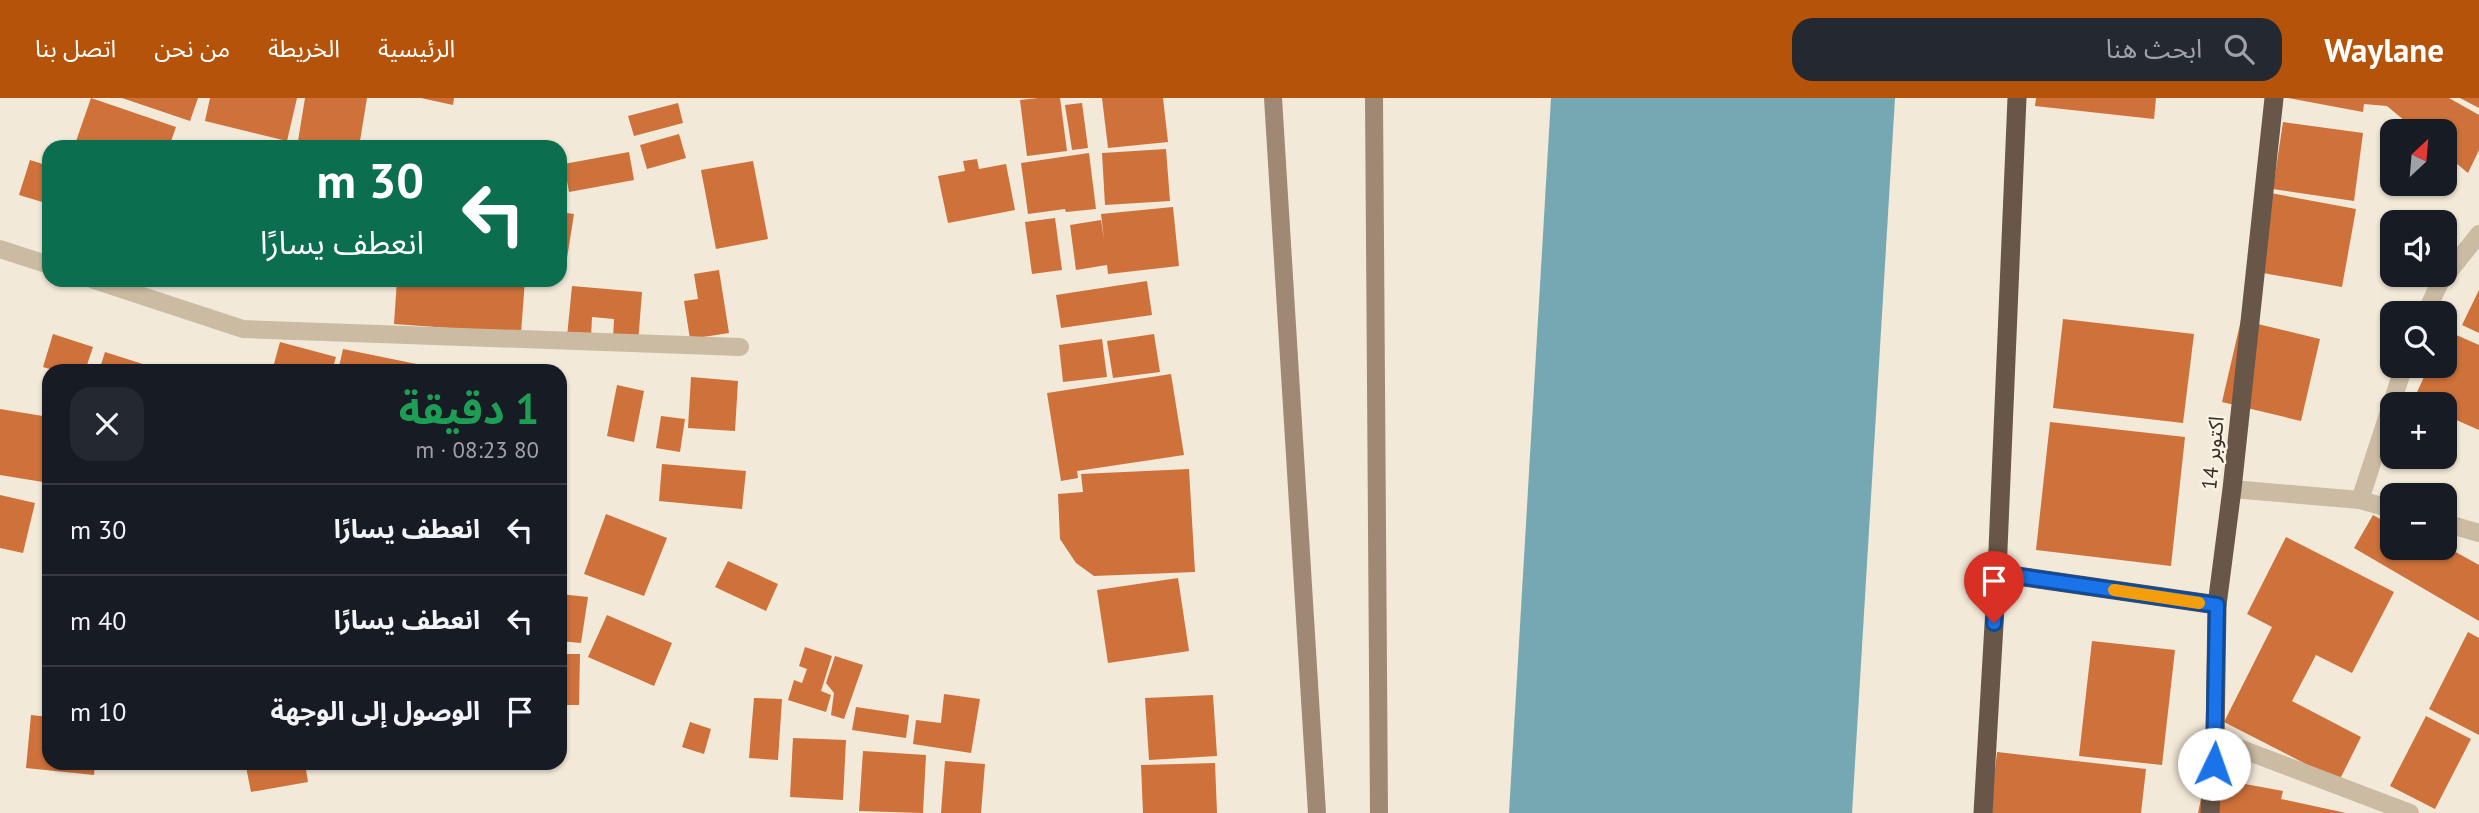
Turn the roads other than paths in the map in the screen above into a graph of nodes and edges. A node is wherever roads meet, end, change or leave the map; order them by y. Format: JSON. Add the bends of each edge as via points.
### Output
{"nodes":[{"id":1,"x":1273,"y":98,"type":"edge"},
{"id":2,"x":1374,"y":98,"type":"edge"},
{"id":3,"x":2017,"y":98,"type":"edge"},
{"id":4,"x":2274,"y":98,"type":"edge"},
{"id":5,"x":2479,"y":234,"type":"edge"},
{"id":6,"x":0,"y":249,"type":"edge"},
{"id":7,"x":42,"y":263,"type":"edge"},
{"id":8,"x":115,"y":287,"type":"edge"},
{"id":9,"x":2431,"y":301,"type":"edge"},
{"id":10,"x":740,"y":347,"type":"dead end"},
{"id":11,"x":2400,"y":378,"type":"edge"},
{"id":12,"x":2232,"y":489,"type":"junction"},
{"id":13,"x":2360,"y":500,"type":"junction"},
{"id":14,"x":2380,"y":506,"type":"edge"},
{"id":15,"x":2457,"y":527,"type":"edge"},
{"id":16,"x":2479,"y":533,"type":"edge"},
{"id":17,"x":1997,"y":573,"type":"junction"},
{"id":18,"x":2217,"y":605,"type":"junction"},
{"id":19,"x":2216,"y":739,"type":"junction"},
{"id":20,"x":1317,"y":813,"type":"edge"},
{"id":21,"x":1379,"y":813,"type":"edge"},
{"id":22,"x":1983,"y":813,"type":"edge"},
{"id":23,"x":2210,"y":813,"type":"edge"},
{"id":24,"x":2410,"y":813,"type":"edge"}],
"edges":[{"from":1,"to":20,"type":"main road"},
{"from":2,"to":21,"type":"main road"},
{"from":3,"to":17,"type":"highway"},
{"from":4,"to":12,"type":"highway","name":"14 اكتوبر"},
{"from":5,"to":9,"type":"street","via":[[2439,284]]},
{"from":6,"to":7,"type":"street"},
{"from":8,"to":10,"type":"street","via":[[243,329]]},
{"from":11,"to":13,"type":"street"},
{"from":12,"to":13,"type":"street"},
{"from":12,"to":18,"type":"highway","name":"14 اكتوبر"},
{"from":13,"to":14,"type":"street"},
{"from":15,"to":16,"type":"street"},
{"from":17,"to":18,"type":"highway"},
{"from":17,"to":22,"type":"highway"},
{"from":18,"to":19,"type":"highway","name":"14 اكتوبر"},
{"from":19,"to":23,"type":"highway","name":"14 اكتوبر"},
{"from":19,"to":24,"type":"street"}]}
